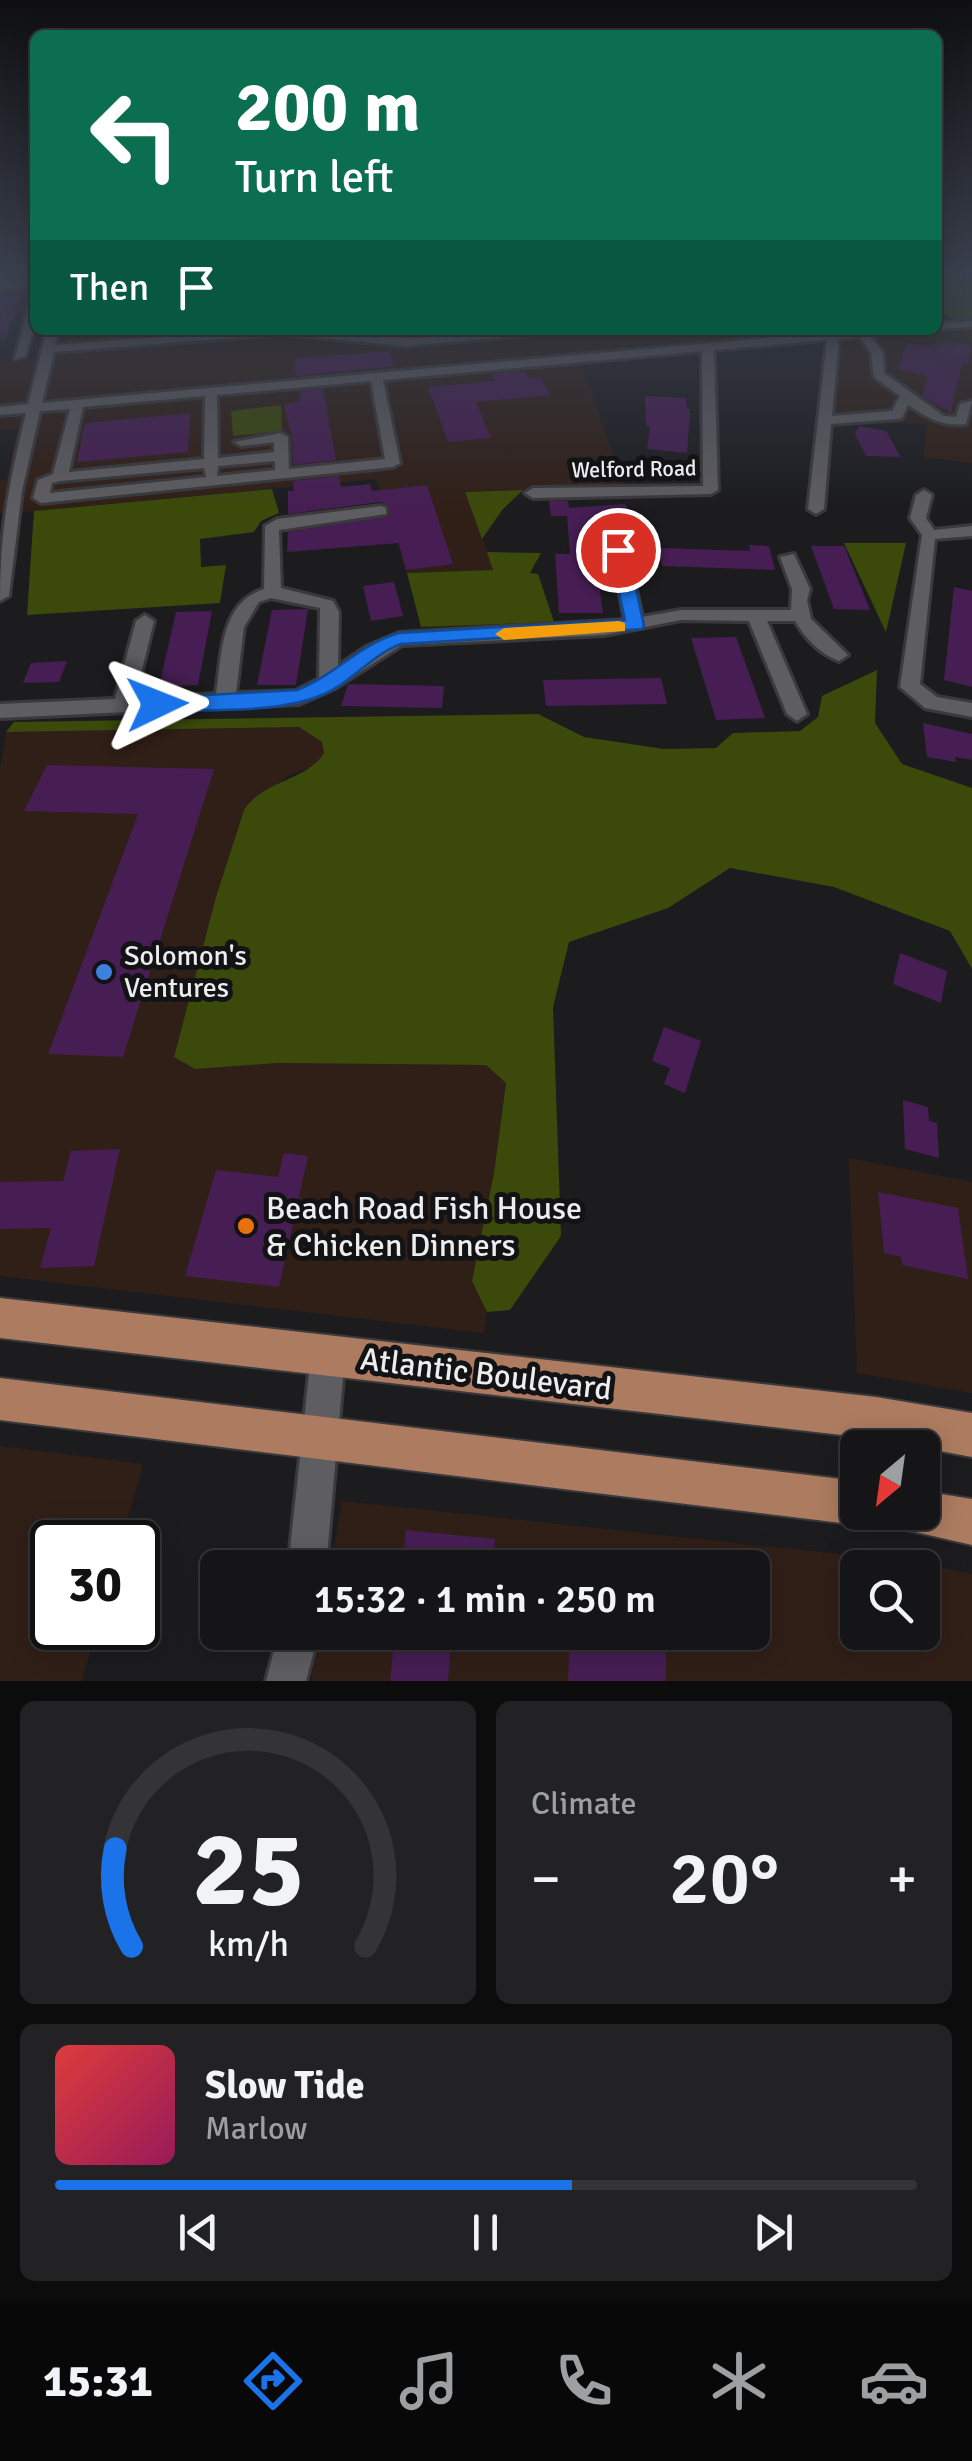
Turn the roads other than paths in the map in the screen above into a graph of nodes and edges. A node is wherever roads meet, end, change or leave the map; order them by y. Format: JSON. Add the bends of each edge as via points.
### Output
{"nodes":[{"id":1,"x":20,"y":352,"type":"edge"},
{"id":2,"x":32,"y":352,"type":"edge"},
{"id":3,"x":34,"y":352,"type":"edge"},
{"id":4,"x":47,"y":352,"type":"edge"},
{"id":5,"x":634,"y":352,"type":"edge"},
{"id":6,"x":708,"y":352,"type":"edge"},
{"id":7,"x":837,"y":352,"type":"edge"},
{"id":8,"x":877,"y":352,"type":"edge"},
{"id":9,"x":19,"y":356,"type":"junction"},
{"id":10,"x":2,"y":363,"type":"edge"},
{"id":11,"x":376,"y":375,"type":"junction"},
{"id":12,"x":212,"y":390,"type":"junction"},
{"id":13,"x":906,"y":398,"type":"junction"},
{"id":14,"x":78,"y":402,"type":"junction"},
{"id":15,"x":972,"y":404,"type":"edge"},
{"id":16,"x":33,"y":406,"type":"junction"},
{"id":17,"x":0,"y":412,"type":"edge"},
{"id":18,"x":824,"y":422,"type":"junction"},
{"id":19,"x":242,"y":442,"type":"dead end"},
{"id":20,"x":22,"y":454,"type":"junction"},
{"id":21,"x":0,"y":456,"type":"edge"},
{"id":22,"x":281,"y":456,"type":"junction"},
{"id":23,"x":211,"y":462,"type":"junction"},
{"id":24,"x":282,"y":474,"type":"junction"},
{"id":25,"x":60,"y":477,"type":"junction"},
{"id":26,"x":211,"y":482,"type":"junction"},
{"id":27,"x":43,"y":490,"type":"junction"},
{"id":28,"x":14,"y":491,"type":"junction"},
{"id":29,"x":533,"y":493,"type":"dead end"},
{"id":30,"x":924,"y":495,"type":"dead end"},
{"id":31,"x":816,"y":509,"type":"dead end"},
{"id":32,"x":381,"y":510,"type":"dead end"},
{"id":33,"x":972,"y":531,"type":"edge"},
{"id":34,"x":930,"y":535,"type":"junction"},
{"id":35,"x":618,"y":550,"type":"dead end"},
{"id":36,"x":788,"y":558,"type":"dead end"},
{"id":37,"x":272,"y":592,"type":"junction"},
{"id":38,"x":0,"y":596,"type":"edge"},
{"id":39,"x":755,"y":615,"type":"junction"},
{"id":40,"x":800,"y":616,"type":"junction"},
{"id":41,"x":146,"y":621,"type":"dead end"},
{"id":42,"x":635,"y":625,"type":"junction"},
{"id":43,"x":839,"y":655,"type":"dead end"},
{"id":44,"x":328,"y":683,"type":"junction"},
{"id":45,"x":225,"y":702,"type":"junction"},
{"id":46,"x":123,"y":706,"type":"junction"},
{"id":47,"x":972,"y":710,"type":"edge"},
{"id":48,"x":0,"y":711,"type":"edge"},
{"id":49,"x":797,"y":714,"type":"dead end"},
{"id":50,"x":0,"y":1318,"type":"edge"},
{"id":51,"x":328,"y":1355,"type":"junction"},
{"id":52,"x":0,"y":1399,"type":"edge"},
{"id":53,"x":972,"y":1435,"type":"edge"},
{"id":54,"x":320,"y":1439,"type":"junction"},
{"id":55,"x":840,"y":1501,"type":"edge"},
{"id":56,"x":940,"y":1516,"type":"edge"},
{"id":57,"x":972,"y":1522,"type":"edge"},
{"id":58,"x":309,"y":1550,"type":"edge"},
{"id":59,"x":295,"y":1650,"type":"edge"},
{"id":60,"x":286,"y":1681,"type":"edge"}],
"edges":[{"from":1,"to":9,"type":"street"},
{"from":2,"to":9,"type":"street"},
{"from":3,"to":10,"type":"street"},
{"from":4,"to":16,"type":"street"},
{"from":5,"to":11,"type":"street"},
{"from":6,"to":29,"type":"street","name":"Welford Road","via":[[711,490]]},
{"from":7,"to":18,"type":"street"},
{"from":8,"to":13,"type":"street","via":[[878,374]]},
{"from":9,"to":10,"type":"street"},
{"from":11,"to":12,"type":"street"},
{"from":11,"to":24,"type":"street","via":[[393,463]]},
{"from":12,"to":14,"type":"street"},
{"from":12,"to":23,"type":"street"},
{"from":13,"to":15,"type":"street","via":[[949,423],[961,421]]},
{"from":13,"to":18,"type":"street","via":[[897,416]]},
{"from":14,"to":16,"type":"street"},
{"from":14,"to":25,"type":"street"},
{"from":16,"to":17,"type":"street"},
{"from":16,"to":20,"type":"street"},
{"from":18,"to":31,"type":"street"},
{"from":19,"to":22,"type":"street","via":[[281,438]]},
{"from":20,"to":21,"type":"street"},
{"from":20,"to":28,"type":"street"},
{"from":22,"to":23,"type":"street"},
{"from":22,"to":24,"type":"street"},
{"from":23,"to":25,"type":"street"},
{"from":23,"to":26,"type":"street"},
{"from":24,"to":26,"type":"street"},
{"from":25,"to":27,"type":"street","via":[[46,480]]},
{"from":26,"to":27,"type":"street","via":[[41,498]]},
{"from":27,"to":28,"type":"street"},
{"from":28,"to":38,"type":"street"},
{"from":30,"to":34,"type":"street","via":[[918,518]]},
{"from":32,"to":37,"type":"street","via":[[277,524],[271,529]]},
{"from":33,"to":34,"type":"street"},
{"from":34,"to":47,"type":"street","via":[[910,687],[932,703]]},
{"from":35,"to":42,"type":"street"},
{"from":36,"to":40,"type":"street","via":[[801,589]]},
{"from":37,"to":44,"type":"street","via":[[326,605]]},
{"from":37,"to":45,"type":"street","via":[[250,598],[238,613]]},
{"from":39,"to":40,"type":"street"},
{"from":39,"to":42,"type":"street","via":[[681,615]]},
{"from":39,"to":49,"type":"street"},
{"from":40,"to":43,"type":"street","via":[[814,638]]},
{"from":41,"to":46,"type":"street"},
{"from":42,"to":44,"type":"street","via":[[399,639]]},
{"from":44,"to":45,"type":"street","via":[[299,697]]},
{"from":45,"to":46,"type":"street"},
{"from":46,"to":48,"type":"street"},
{"from":50,"to":51,"type":"main road","name":"Atlantic Boulevard"},
{"from":51,"to":53,"type":"main road","name":"Atlantic Boulevard","via":[[876,1418]]},
{"from":51,"to":54,"type":"street"},
{"from":52,"to":54,"type":"main road"},
{"from":54,"to":55,"type":"main road"},
{"from":54,"to":58,"type":"street"},
{"from":56,"to":57,"type":"main road"},
{"from":59,"to":60,"type":"street"}]}
